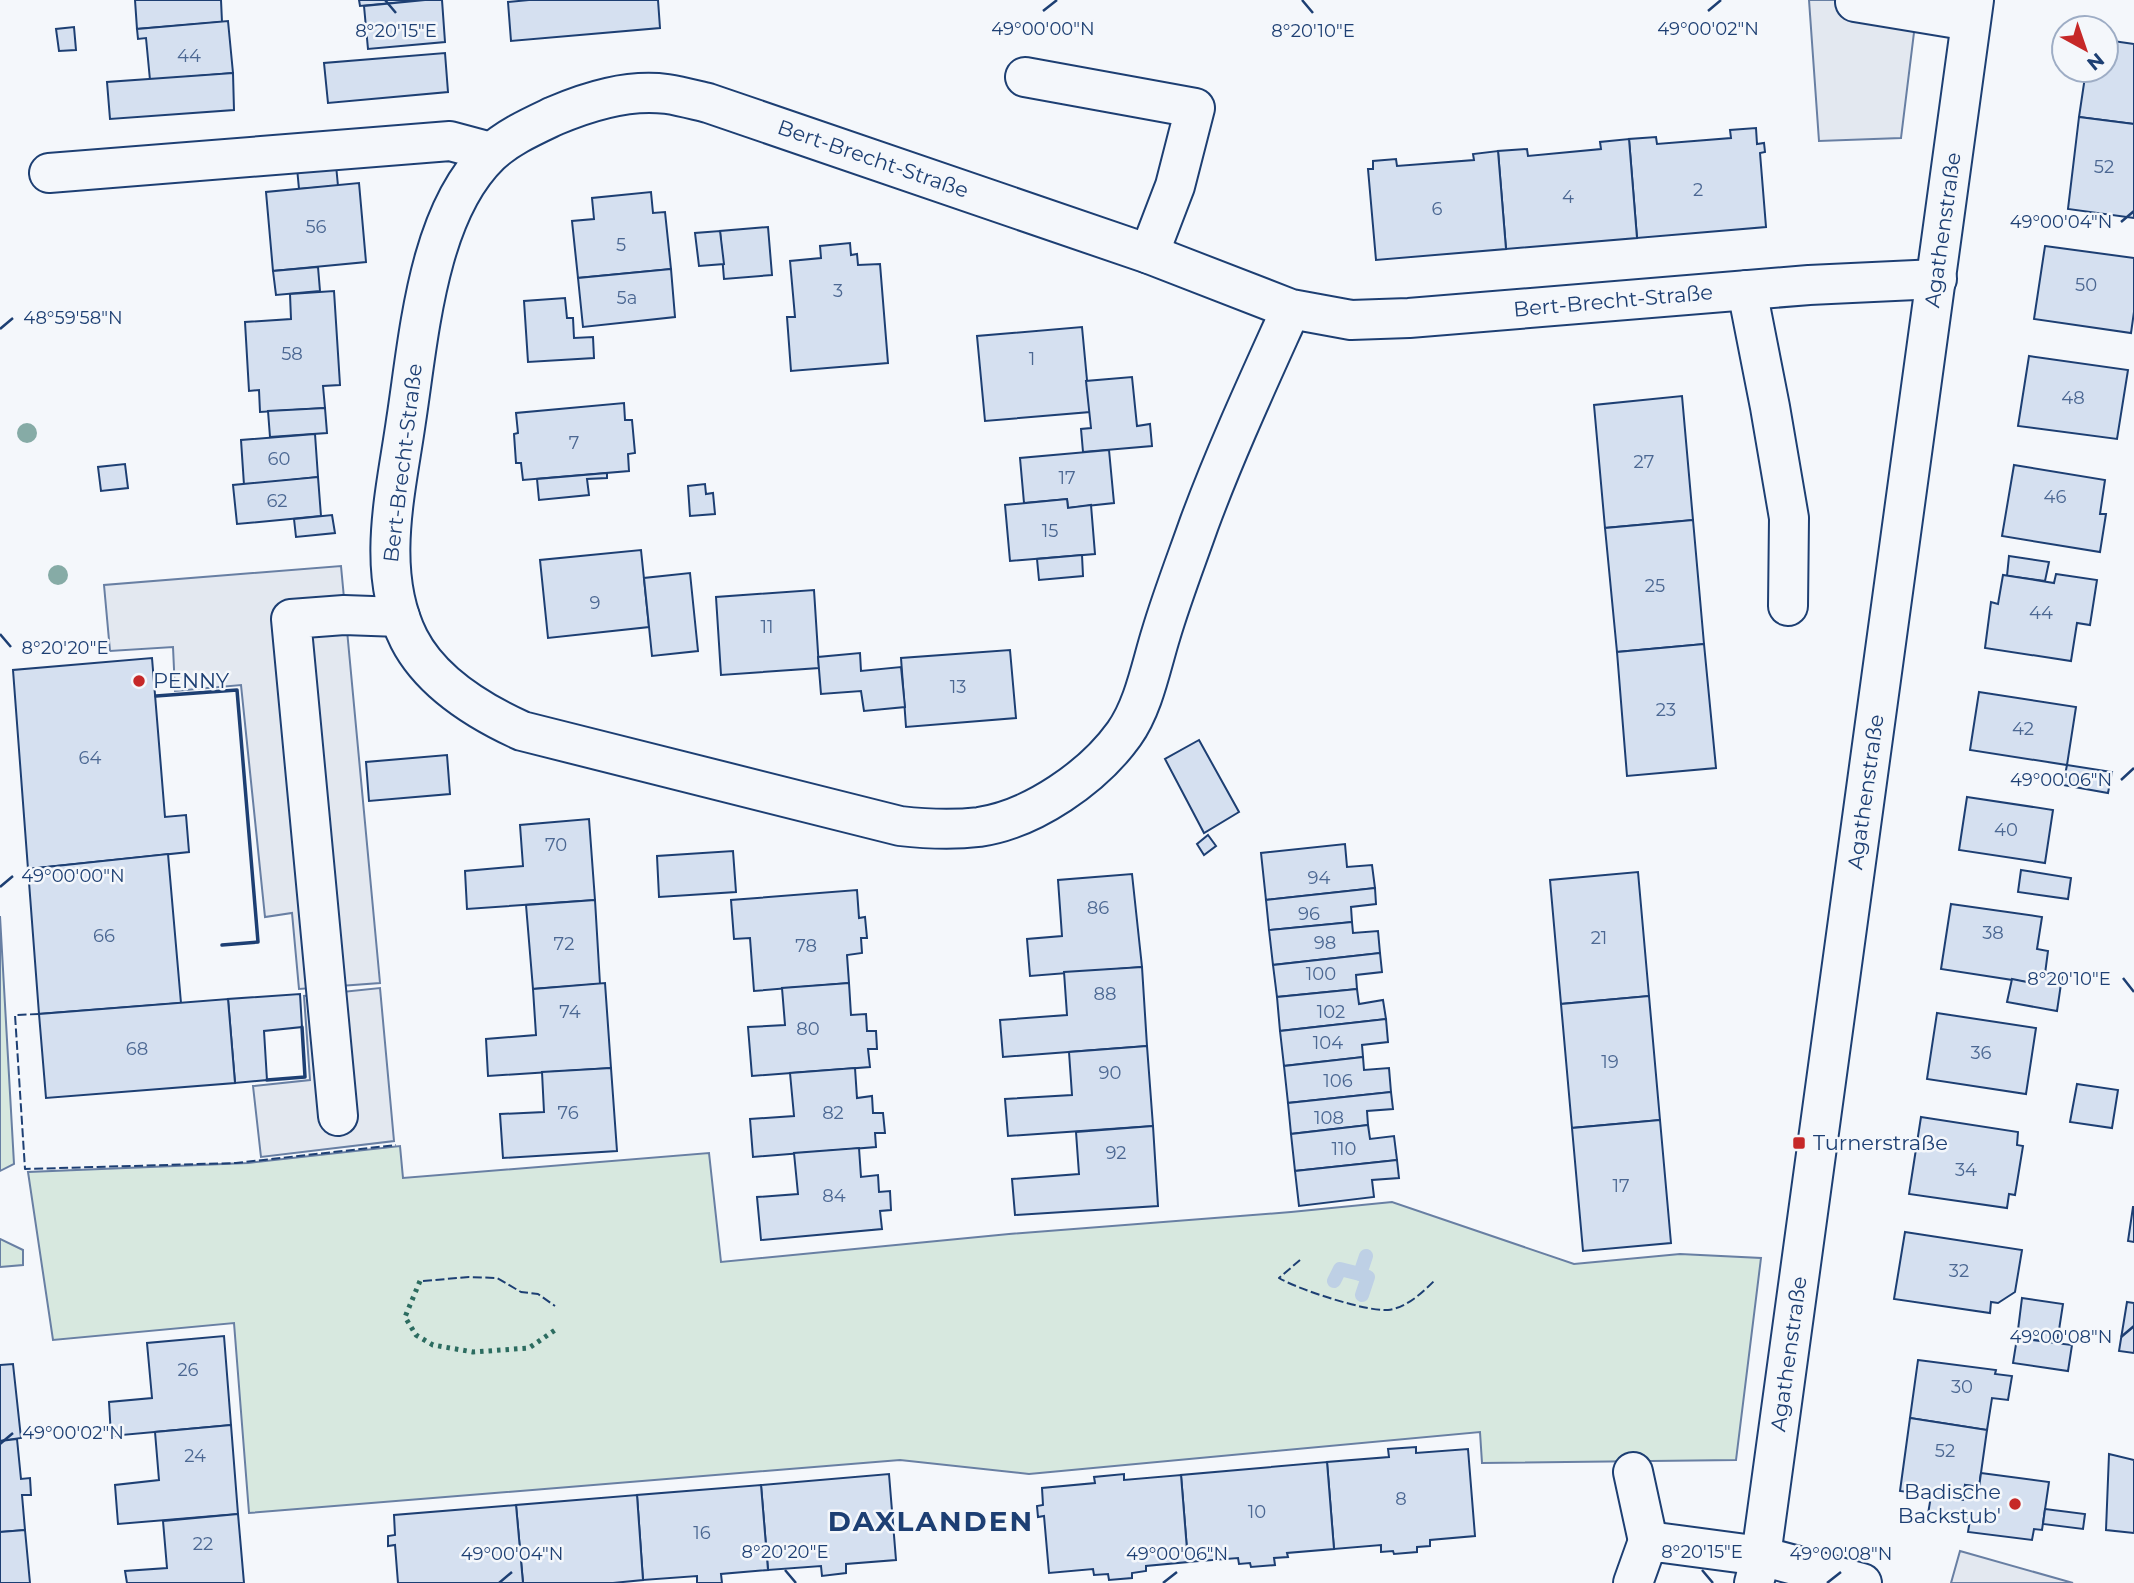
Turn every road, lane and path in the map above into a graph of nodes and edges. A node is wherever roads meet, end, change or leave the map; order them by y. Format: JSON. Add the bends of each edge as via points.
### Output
{"nodes":[{"id":1,"x":1854,"y":2,"type":"edge"},
{"id":2,"x":1972,"y":10,"type":"edge"},
{"id":3,"x":1025,"y":76,"type":"dead end"},
{"id":4,"x":492,"y":152,"type":"junction"},
{"id":5,"x":50,"y":173,"type":"dead end"},
{"id":6,"x":1149,"y":254,"type":"junction"},
{"id":7,"x":1937,"y":279,"type":"junction"},
{"id":8,"x":1746,"y":290,"type":"junction"},
{"id":9,"x":1291,"y":309,"type":"junction"},
{"id":10,"x":1788,"y":606,"type":"dead end"},
{"id":11,"x":400,"y":617,"type":"junction"},
{"id":12,"x":338,"y":1116,"type":"dead end"},
{"id":13,"x":1633,"y":1472,"type":"dead end"},
{"id":14,"x":1648,"y":1541,"type":"junction"},
{"id":15,"x":1757,"y":1570,"type":"edge"},
{"id":16,"x":1633,"y":1583,"type":"edge"},
{"id":17,"x":1862,"y":1583,"type":"edge"}],
"edges":[{"from":1,"to":2,"type":"street"},
{"from":2,"to":7,"type":"street","name":"Agathenstraße"},
{"from":3,"to":6,"type":"street","via":[[1195,108],[1175,186]]},
{"from":4,"to":5,"type":"street","via":[[450,141]]},
{"from":4,"to":6,"type":"street","name":"Bert-Brecht-Straße","via":[[527,129],[573,108],[619,95],[665,94],[708,103]]},
{"from":4,"to":11,"type":"street","name":"Bert-Brecht-Straße","via":[[462,187],[442,230],[419,334],[390,550],[392,594]]},
{"from":6,"to":9,"type":"street","name":"Bert-Brecht-Straße"},
{"from":7,"to":8,"type":"street","name":"Bert-Brecht-Straße"},
{"from":7,"to":15,"type":"street","name":"Agathenstraße"},
{"from":8,"to":9,"type":"street","name":"Bert-Brecht-Straße","via":[[1409,318],[1352,320]]},
{"from":8,"to":10,"type":"street","via":[[1789,518]]},
{"from":9,"to":11,"type":"street","name":"Bert-Brecht-Straße","via":[[1200,522],[1125,733],[1093,769],[1024,813],[982,826],[932,830],[900,826],[522,731],[475,707],[444,682],[410,641]]},
{"from":11,"to":12,"type":"street","via":[[291,619]]},
{"from":13,"to":14,"type":"street"},
{"from":14,"to":15,"type":"street"},
{"from":14,"to":16,"type":"street"},
{"from":15,"to":17,"type":"street"}]}
